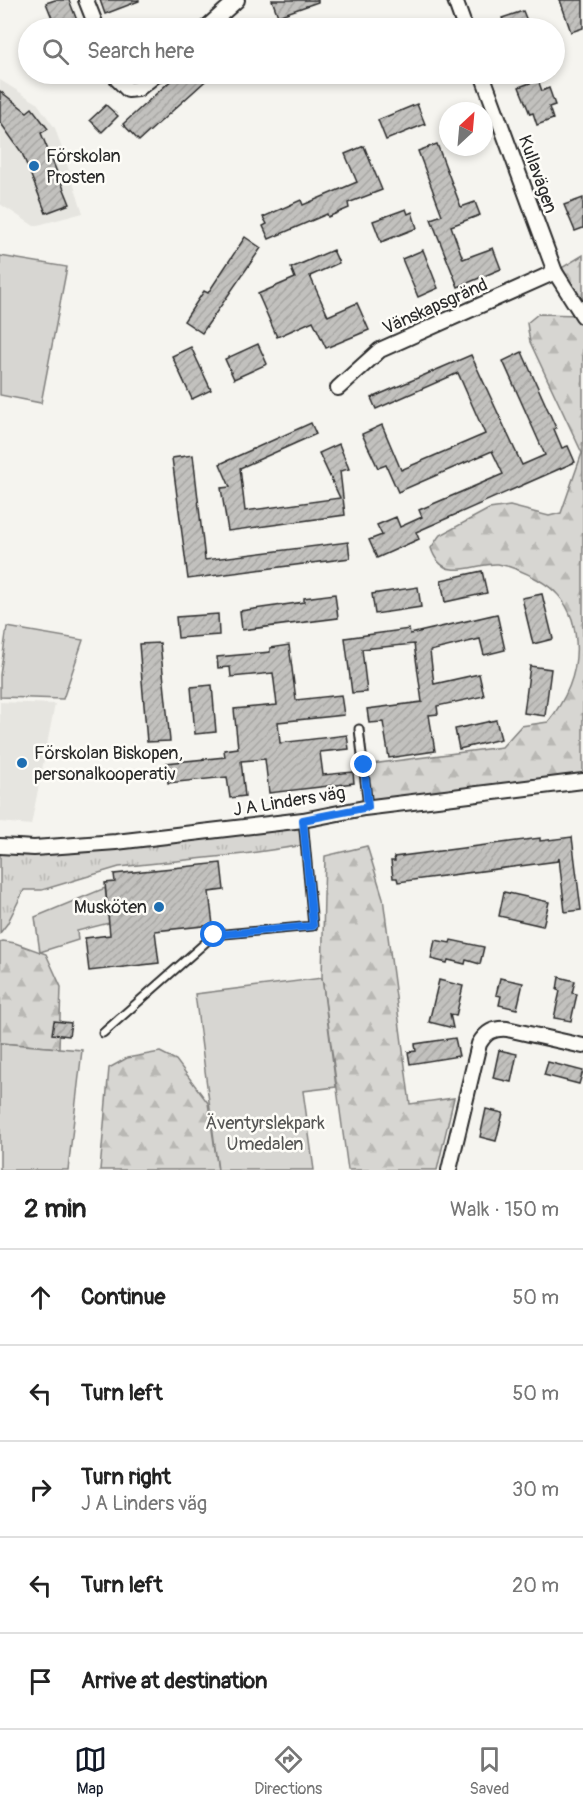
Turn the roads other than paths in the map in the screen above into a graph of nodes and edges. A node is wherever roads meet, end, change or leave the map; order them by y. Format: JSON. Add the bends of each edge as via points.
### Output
{"nodes":[{"id":1,"x":86,"y":0,"type":"edge"},
{"id":2,"x":237,"y":0,"type":"edge"},
{"id":3,"x":455,"y":0,"type":"edge"},
{"id":4,"x":93,"y":18,"type":"edge"},
{"id":5,"x":217,"y":18,"type":"edge"},
{"id":6,"x":461,"y":18,"type":"edge"},
{"id":7,"x":122,"y":84,"type":"edge"},
{"id":8,"x":144,"y":84,"type":"edge"},
{"id":9,"x":486,"y":84,"type":"edge"},
{"id":10,"x":555,"y":272,"type":"junction"},
{"id":11,"x":583,"y":316,"type":"edge"},
{"id":12,"x":338,"y":388,"type":"dead end"},
{"id":13,"x":359,"y":729,"type":"dead end"},
{"id":14,"x":583,"y":781,"type":"edge"},
{"id":15,"x":368,"y":807,"type":"junction"},
{"id":16,"x":303,"y":820,"type":"junction"},
{"id":17,"x":0,"y":846,"type":"edge"},
{"id":18,"x":103,"y":1033,"type":"dead end"},
{"id":19,"x":583,"y":1046,"type":"edge"},
{"id":20,"x":449,"y":1170,"type":"edge"}],
"edges":[{"from":1,"to":4,"type":"street"},
{"from":2,"to":5,"type":"street"},
{"from":3,"to":6,"type":"street"},
{"from":7,"to":8,"type":"street","via":[[128,90]]},
{"from":9,"to":10,"type":"street","name":"Kullavägen"},
{"from":10,"to":11,"type":"street","name":"Kullavägen"},
{"from":10,"to":12,"type":"street","name":"Vänskapsgränd","via":[[380,350]]},
{"from":13,"to":15,"type":"lane"},
{"from":14,"to":15,"type":"street","name":"J A Linders väg"},
{"from":15,"to":16,"type":"street","name":"J A Linders väg"},
{"from":16,"to":17,"type":"street","name":"J A Linders väg","via":[[116,842],[34,848]]},
{"from":16,"to":18,"type":"lane","via":[[313,926],[214,935]]},
{"from":19,"to":20,"type":"street","via":[[507,1029],[497,1029],[483,1037]]}]}
